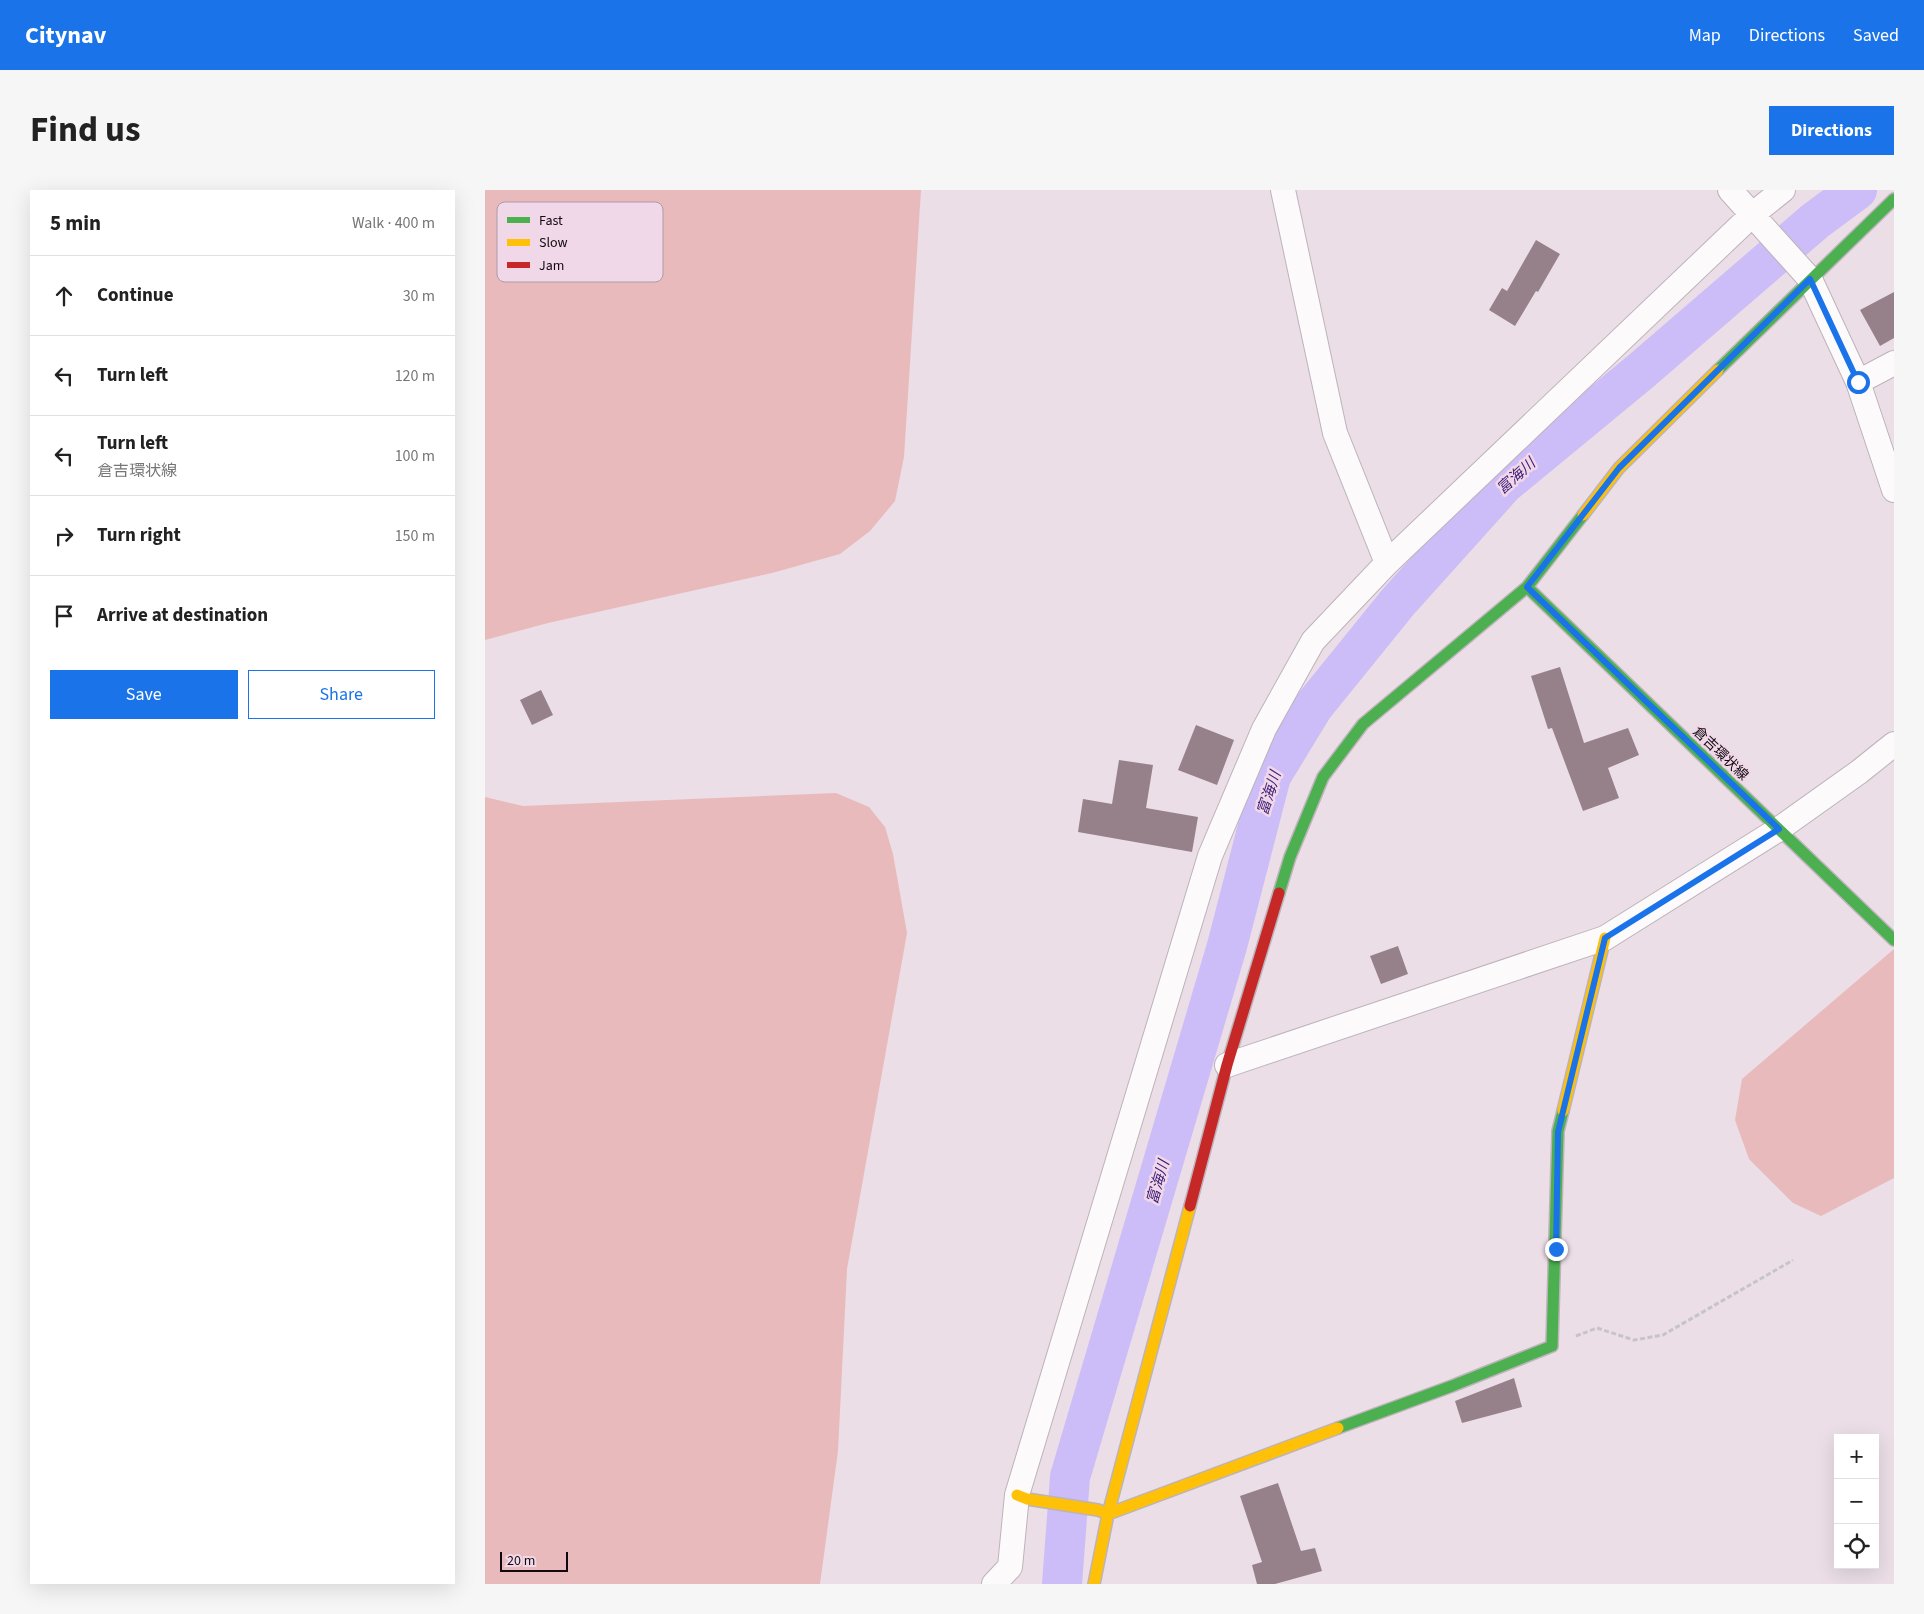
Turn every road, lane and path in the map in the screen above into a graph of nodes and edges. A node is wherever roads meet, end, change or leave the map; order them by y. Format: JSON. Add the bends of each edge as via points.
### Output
{"nodes":[{"id":1,"x":1283,"y":190,"type":"edge"},
{"id":2,"x":1730,"y":190,"type":"edge"},
{"id":3,"x":1783,"y":190,"type":"edge"},
{"id":4,"x":1894,"y":199,"type":"edge"},
{"id":5,"x":1753,"y":214,"type":"junction"},
{"id":6,"x":1810,"y":279,"type":"junction"},
{"id":7,"x":1894,"y":363,"type":"edge"},
{"id":8,"x":1858,"y":382,"type":"junction"},
{"id":9,"x":1894,"y":490,"type":"edge"},
{"id":10,"x":1387,"y":563,"type":"junction"},
{"id":11,"x":1527,"y":587,"type":"junction"},
{"id":12,"x":1894,"y":744,"type":"edge"},
{"id":13,"x":1779,"y":829,"type":"junction"},
{"id":14,"x":1605,"y":938,"type":"junction"},
{"id":15,"x":1894,"y":940,"type":"edge"},
{"id":16,"x":1227,"y":1065,"type":"junction"},
{"id":17,"x":1793,"y":1260,"type":"dead end"},
{"id":18,"x":1552,"y":1346,"type":"junction"},
{"id":19,"x":1022,"y":1497,"type":"junction"},
{"id":20,"x":1103,"y":1512,"type":"junction"},
{"id":21,"x":994,"y":1584,"type":"edge"},
{"id":22,"x":1094,"y":1584,"type":"edge"}],
"edges":[{"from":1,"to":10,"type":"street","via":[[1335,433]]},
{"from":2,"to":5,"type":"street"},
{"from":3,"to":5,"type":"street"},
{"from":4,"to":6,"type":"street"},
{"from":5,"to":6,"type":"street"},
{"from":5,"to":10,"type":"street"},
{"from":6,"to":8,"type":"street"},
{"from":6,"to":11,"type":"street","via":[[1619,468]]},
{"from":7,"to":8,"type":"street"},
{"from":8,"to":9,"type":"street"},
{"from":10,"to":19,"type":"street","via":[[1313,641],[1264,729],[1210,856]]},
{"from":11,"to":13,"type":"street","name":"倉吉環状線"},
{"from":11,"to":16,"type":"street","via":[[1363,724],[1323,776],[1290,857]]},
{"from":12,"to":13,"type":"street"},
{"from":13,"to":14,"type":"street"},
{"from":13,"to":15,"type":"street","name":"倉吉環状線"},
{"from":14,"to":16,"type":"street"},
{"from":14,"to":18,"type":"street","via":[[1558,1132]]},
{"from":16,"to":20,"type":"street"},
{"from":17,"to":18,"type":"path","via":[[1663,1335],[1634,1340],[1597,1328]]},
{"from":18,"to":20,"type":"street","via":[[1452,1386]]},
{"from":19,"to":20,"type":"street"},
{"from":19,"to":21,"type":"street","via":[[1010,1567]]},
{"from":20,"to":22,"type":"street"}]}
